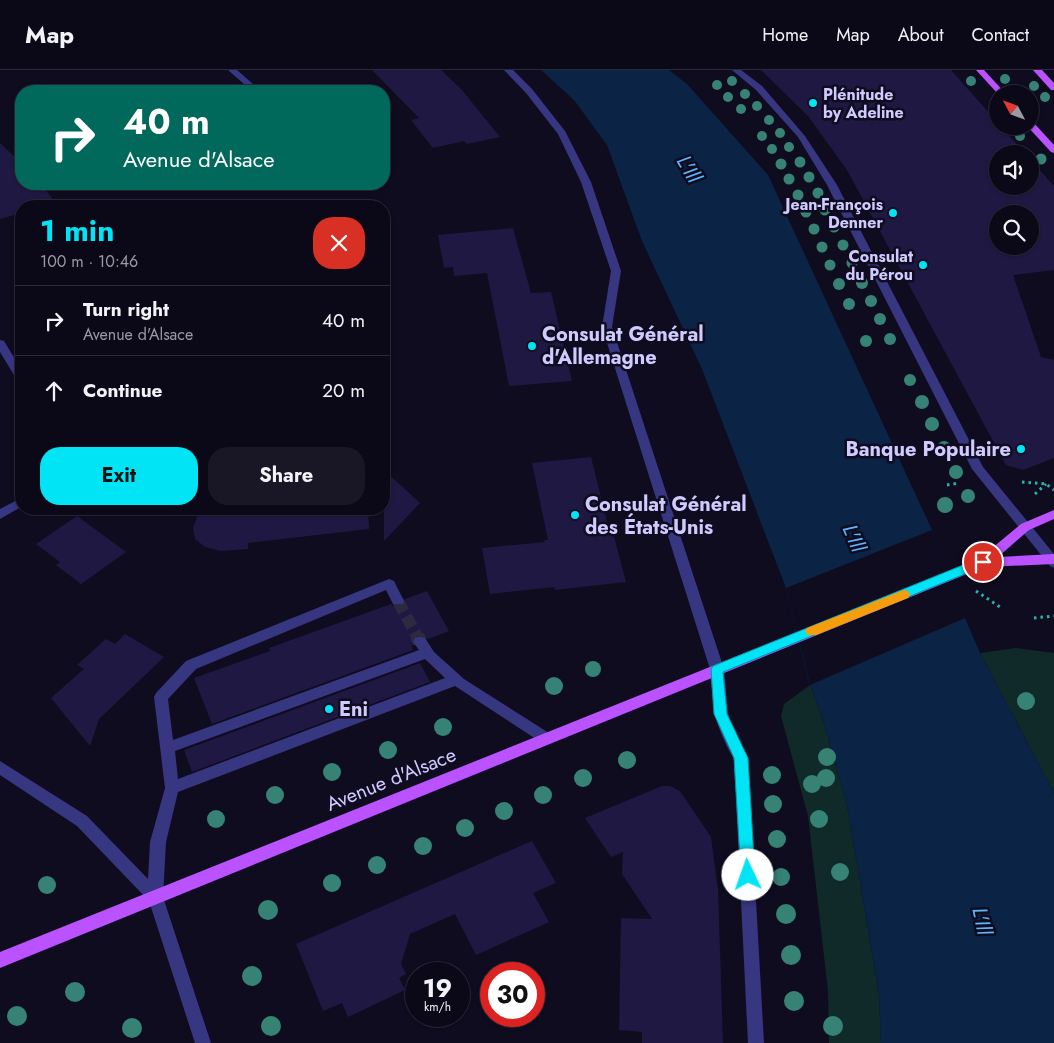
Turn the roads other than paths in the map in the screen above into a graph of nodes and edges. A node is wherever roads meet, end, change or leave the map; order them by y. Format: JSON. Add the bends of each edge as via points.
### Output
{"nodes":[{"id":1,"x":232,"y":70,"type":"edge"},
{"id":2,"x":508,"y":70,"type":"edge"},
{"id":3,"x":736,"y":70,"type":"edge"},
{"id":4,"x":980,"y":70,"type":"edge"},
{"id":5,"x":1037,"y":70,"type":"edge"},
{"id":6,"x":250,"y":85,"type":"edge"},
{"id":7,"x":994,"y":85,"type":"edge"},
{"id":8,"x":1054,"y":88,"type":"edge"},
{"id":9,"x":1039,"y":134,"type":"edge"},
{"id":10,"x":1054,"y":150,"type":"edge"},
{"id":11,"x":0,"y":343,"type":"edge"},
{"id":12,"x":15,"y":368,"type":"edge"},
{"id":13,"x":15,"y":506,"type":"edge"},
{"id":14,"x":1054,"y":514,"type":"edge"},
{"id":15,"x":0,"y":515,"type":"edge"},
{"id":16,"x":1025,"y":527,"type":"junction"},
{"id":17,"x":1053,"y":560,"type":"edge"},
{"id":18,"x":983,"y":562,"type":"junction"},
{"id":19,"x":398,"y":601,"type":"tunnel mouth"},
{"id":20,"x":717,"y":669,"type":"junction"},
{"id":21,"x":456,"y":680,"type":"junction"},
{"id":22,"x":547,"y":739,"type":"junction"},
{"id":23,"x":168,"y":748,"type":"junction"},
{"id":24,"x":0,"y":767,"type":"edge"},
{"id":25,"x":172,"y":788,"type":"junction"},
{"id":26,"x":155,"y":898,"type":"junction"},
{"id":27,"x":0,"y":960,"type":"edge"},
{"id":28,"x":203,"y":1043,"type":"edge"},
{"id":29,"x":756,"y":1043,"type":"edge"}],
"edges":[{"from":1,"to":6,"type":"street"},
{"from":2,"to":20,"type":"street","via":[[530,91],[562,133],[586,182],[616,272],[607,327]]},
{"from":3,"to":16,"type":"street","via":[[759,88],[801,136],[832,185],[978,469]]},
{"from":4,"to":7,"type":"main road"},
{"from":5,"to":8,"type":"main road"},
{"from":9,"to":10,"type":"main road"},
{"from":11,"to":12,"type":"street"},
{"from":13,"to":15,"type":"street"},
{"from":14,"to":16,"type":"main road"},
{"from":16,"to":17,"type":"street"},
{"from":16,"to":18,"type":"main road"},
{"from":17,"to":18,"type":"main road"},
{"from":18,"to":20,"type":"main road","name":"Avenue d'Alsace"},
{"from":19,"to":23,"type":"street","via":[[389,584],[191,665],[161,697]]},
{"from":20,"to":22,"type":"main road","name":"Avenue d'Alsace"},
{"from":20,"to":29,"type":"street","via":[[720,714],[741,758]]},
{"from":21,"to":22,"type":"street"},
{"from":21,"to":23,"type":"street","via":[[423,647]]},
{"from":21,"to":25,"type":"street"},
{"from":22,"to":26,"type":"main road","name":"Avenue d'Alsace"},
{"from":23,"to":25,"type":"street"},
{"from":24,"to":26,"type":"street","via":[[82,821]]},
{"from":25,"to":26,"type":"street","via":[[158,842]]},
{"from":26,"to":27,"type":"main road","name":"Avenue d'Alsace"},
{"from":26,"to":28,"type":"street"}]}
